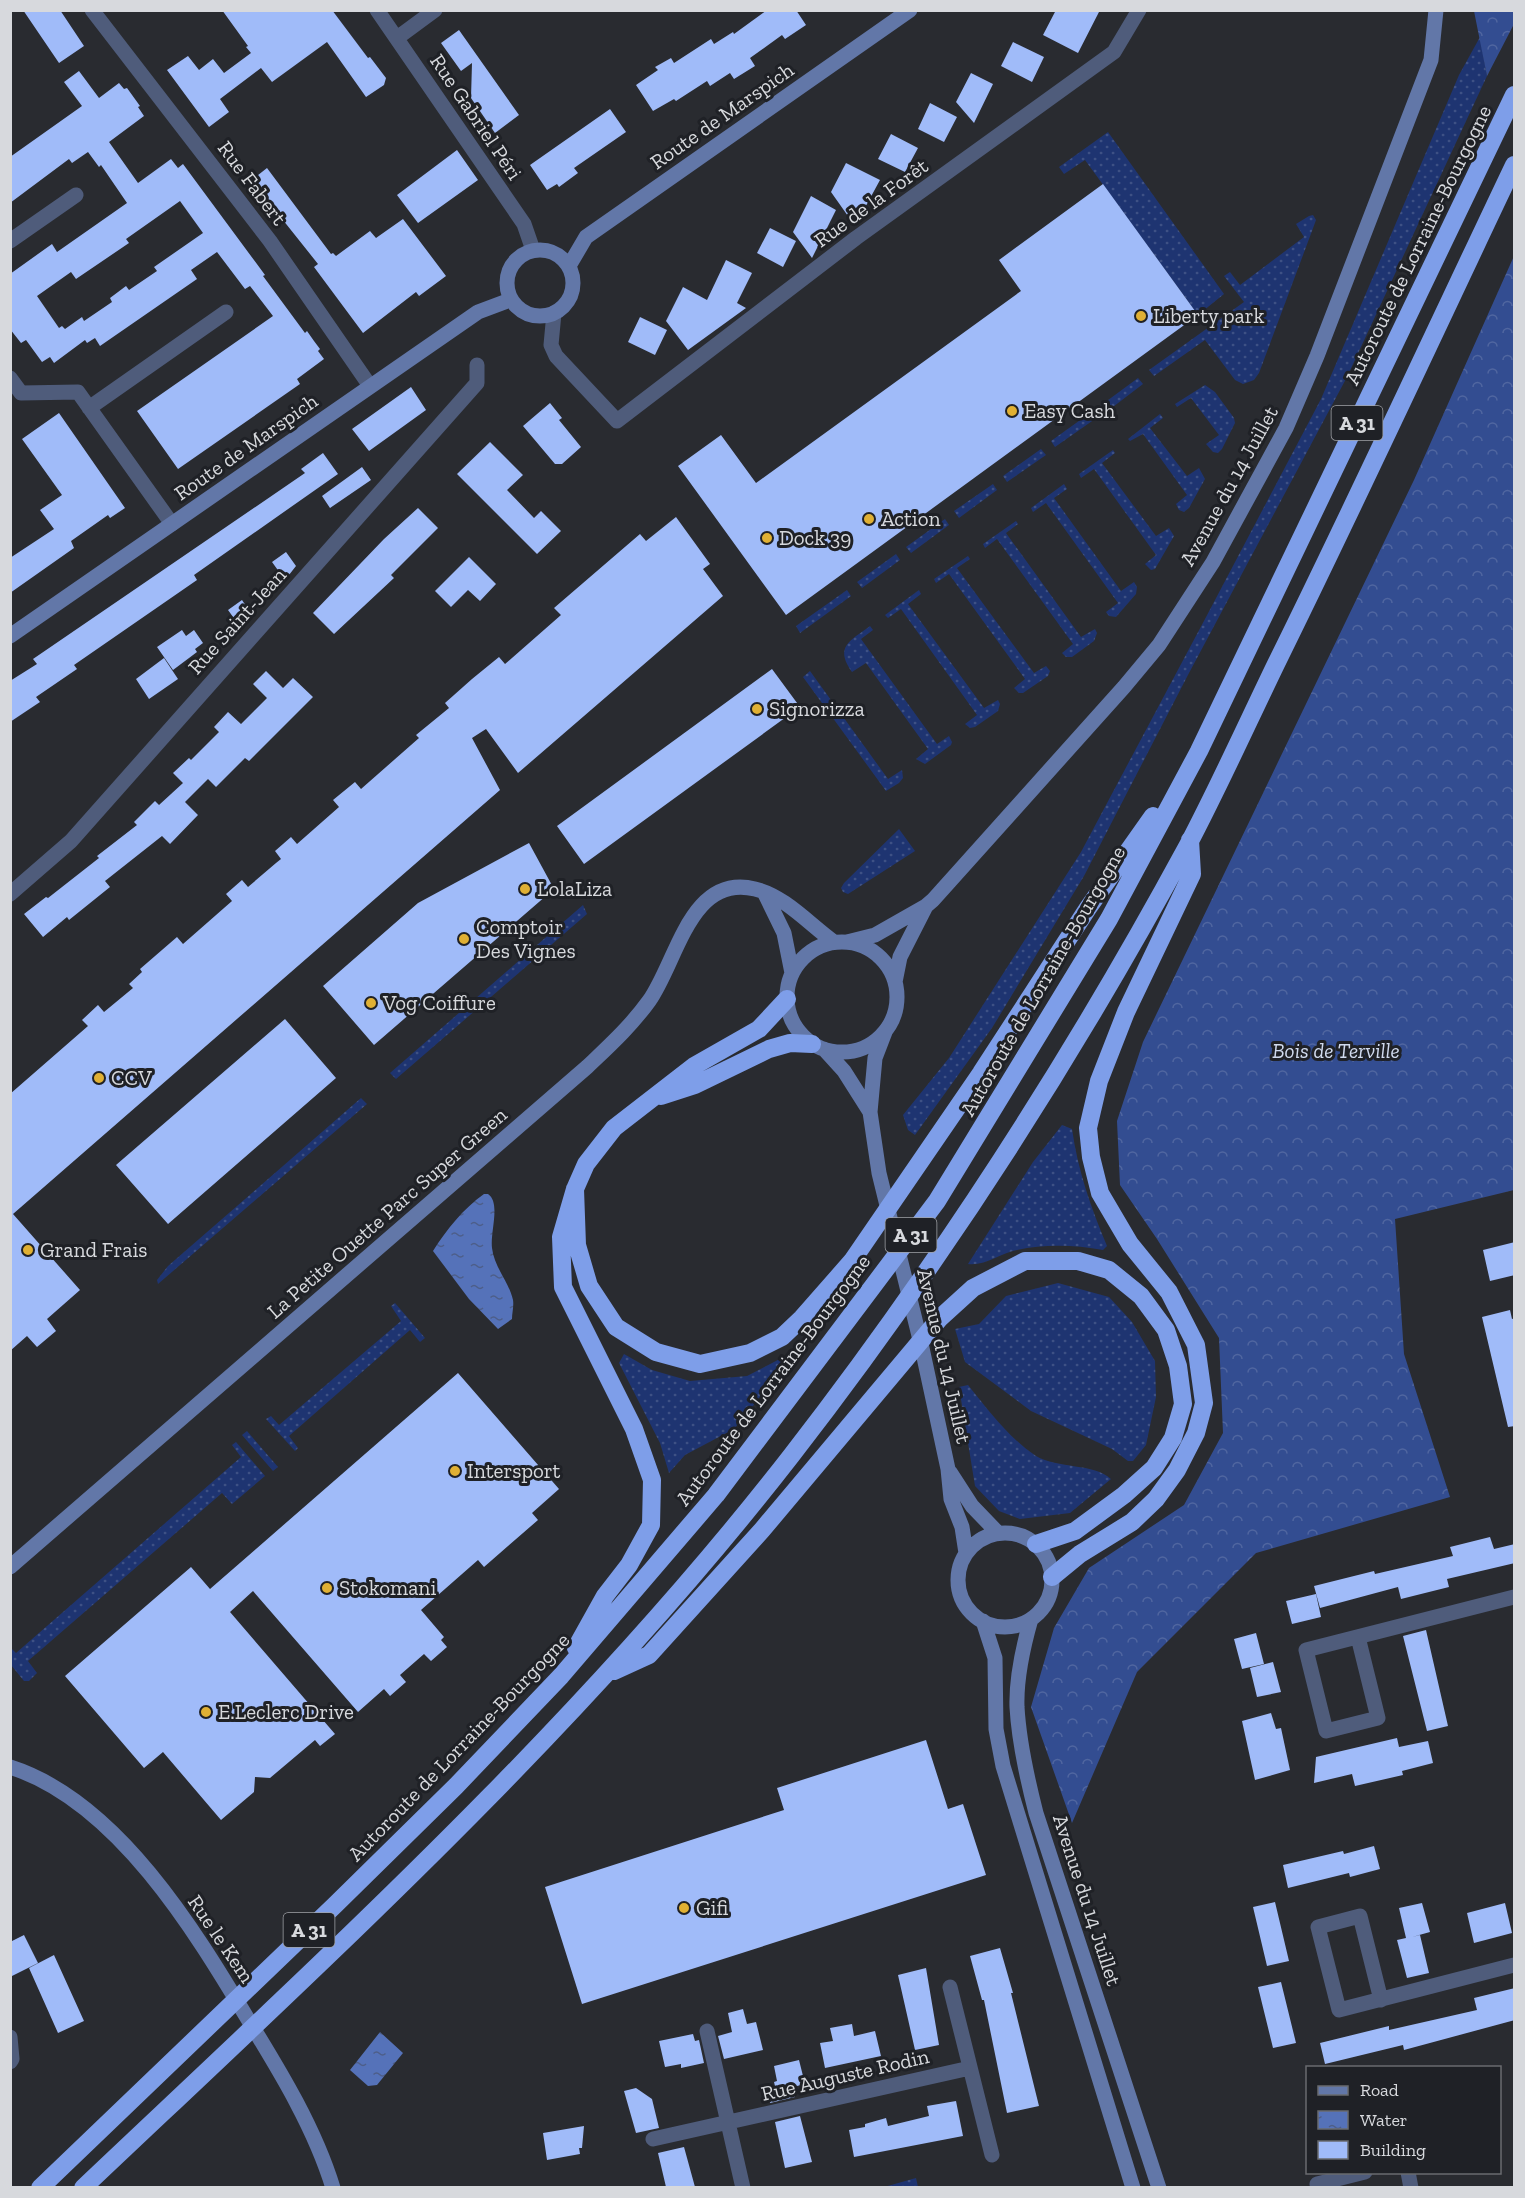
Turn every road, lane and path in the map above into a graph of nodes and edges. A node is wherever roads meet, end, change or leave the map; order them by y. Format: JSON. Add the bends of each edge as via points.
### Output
{"nodes":[{"id":1,"x":92,"y":10,"type":"edge"},
{"id":2,"x":377,"y":10,"type":"edge"},
{"id":3,"x":435,"y":10,"type":"edge"},
{"id":4,"x":910,"y":10,"type":"edge"},
{"id":5,"x":1139,"y":10,"type":"edge"},
{"id":6,"x":1436,"y":10,"type":"edge"},
{"id":7,"x":397,"y":38,"type":"junction"},
{"id":8,"x":1515,"y":96,"type":"edge"},
{"id":9,"x":1515,"y":165,"type":"edge"},
{"id":10,"x":76,"y":195,"type":"dead end"},
{"id":11,"x":10,"y":241,"type":"edge"},
{"id":12,"x":533,"y":250,"type":"junction"},
{"id":13,"x":569,"y":266,"type":"junction"},
{"id":14,"x":510,"y":300,"type":"junction"},
{"id":15,"x":226,"y":312,"type":"dead end"},
{"id":16,"x":554,"y":314,"type":"junction"},
{"id":17,"x":477,"y":365,"type":"dead end"},
{"id":18,"x":10,"y":378,"type":"edge"},
{"id":19,"x":370,"y":386,"type":"junction"},
{"id":20,"x":89,"y":408,"type":"junction"},
{"id":21,"x":172,"y":524,"type":"junction"},
{"id":22,"x":10,"y":636,"type":"edge"},
{"id":23,"x":1199,"y":751,"type":"junction"},
{"id":24,"x":1190,"y":840,"type":"junction"},
{"id":25,"x":764,"y":892,"type":"junction"},
{"id":26,"x":10,"y":894,"type":"edge"},
{"id":27,"x":926,"y":906,"type":"junction"},
{"id":28,"x":840,"y":942,"type":"junction"},
{"id":29,"x":792,"y":973,"type":"junction"},
{"id":30,"x":896,"y":982,"type":"junction"},
{"id":31,"x":787,"y":999,"type":"junction"},
{"id":32,"x":885,"y":1032,"type":"junction"},
{"id":33,"x":818,"y":1047,"type":"junction"},
{"id":34,"x":651,"y":1099,"type":"junction"},
{"id":35,"x":870,"y":1112,"type":"junction"},
{"id":36,"x":575,"y":1189,"type":"junction"},
{"id":37,"x":948,"y":1469,"type":"junction"},
{"id":38,"x":998,"y":1533,"type":"junction"},
{"id":39,"x":1036,"y":1544,"type":"junction"},
{"id":40,"x":966,"y":1553,"type":"junction"},
{"id":41,"x":10,"y":1567,"type":"edge"},
{"id":42,"x":1052,"y":1577,"type":"junction"},
{"id":43,"x":1515,"y":1598,"type":"edge"},
{"id":44,"x":1031,"y":1619,"type":"junction"},
{"id":45,"x":983,"y":1621,"type":"junction"},
{"id":46,"x":1358,"y":1637,"type":"junction"},
{"id":47,"x":609,"y":1673,"type":"junction"},
{"id":48,"x":561,"y":1676,"type":"junction"},
{"id":49,"x":10,"y":1767,"type":"edge"},
{"id":50,"x":1515,"y":1965,"type":"edge"},
{"id":51,"x":950,"y":1987,"type":"dead end"},
{"id":52,"x":1381,"y":2000,"type":"junction"},
{"id":53,"x":707,"y":2031,"type":"dead end"},
{"id":54,"x":10,"y":2037,"type":"edge"},
{"id":55,"x":10,"y":2062,"type":"edge"},
{"id":56,"x":970,"y":2068,"type":"junction"},
{"id":57,"x":728,"y":2122,"type":"junction"},
{"id":58,"x":653,"y":2139,"type":"dead end"},
{"id":59,"x":992,"y":2155,"type":"dead end"},
{"id":60,"x":1357,"y":2174,"type":"edge"},
{"id":61,"x":39,"y":2187,"type":"edge"},
{"id":62,"x":83,"y":2187,"type":"edge"},
{"id":63,"x":333,"y":2187,"type":"edge"},
{"id":64,"x":743,"y":2187,"type":"edge"},
{"id":65,"x":1133,"y":2187,"type":"edge"},
{"id":66,"x":1159,"y":2187,"type":"edge"},
{"id":67,"x":1318,"y":2187,"type":"edge"}],
"edges":[{"from":1,"to":19,"type":"street","name":"Rue Fabert","via":[[270,240]]},
{"from":2,"to":7,"type":"street","name":"Rue Gabriel Péri"},
{"from":3,"to":7,"type":"street"},
{"from":4,"to":13,"type":"main road","name":"Route de Marspich","via":[[586,237]]},
{"from":5,"to":16,"type":"street","name":"Rue de la Forêt","via":[[1114,52],[856,238],[617,421],[556,356],[551,345]]},
{"from":6,"to":27,"type":"main road","name":"Avenue du 14 Juillet","via":[[1431,60],[1317,356],[1286,428],[1214,562],[1159,645],[1125,687]]},
{"from":7,"to":12,"type":"street","name":"Rue Gabriel Péri","via":[[524,224]]},
{"from":8,"to":23,"type":"highway","name":"Autoroute de Lorraine-Bourgogne","number":"A 31"},
{"from":9,"to":24,"type":"highway","number":"A 31"},
{"from":10,"to":11,"type":"street"},
{"from":12,"to":13,"type":"main road","via":[[554,252]]},
{"from":12,"to":14,"type":"main road","via":[[517,259],[507,274]]},
{"from":13,"to":16,"type":"main road","via":[[573,277],[570,298]]},
{"from":14,"to":16,"type":"main road","via":[[516,308],[534,317]]},
{"from":14,"to":19,"type":"main road","name":"Route de Marspich","via":[[478,312]]},
{"from":15,"to":20,"type":"street"},
{"from":17,"to":26,"type":"street","name":"Rue Saint-Jean","via":[[477,383],[71,841]]},
{"from":18,"to":20,"type":"street","via":[[21,393],[78,392]]},
{"from":19,"to":21,"type":"main road","name":"Route de Marspich"},
{"from":20,"to":21,"type":"street"},
{"from":21,"to":22,"type":"main road","name":"Route de Marspich"},
{"from":23,"to":36,"type":"highway","via":[[1088,908],[852,1261],[782,1337],[750,1353],[700,1364],[656,1352],[616,1327],[589,1286],[577,1245]]},
{"from":23,"to":48,"type":"highway","name":"Autoroute de Lorraine-Bourgogne","number":"A 31","via":[[1109,919],[937,1201],[716,1495]]},
{"from":24,"to":42,"type":"highway","via":[[1192,874],[1126,1012],[1099,1080],[1088,1128],[1100,1193],[1130,1244],[1169,1292],[1196,1346],[1204,1403],[1196,1433],[1156,1499],[1132,1522],[1080,1554]]},
{"from":24,"to":47,"type":"highway","number":"A 31","via":[[1105,992],[962,1220],[791,1456],[707,1561]]},
{"from":25,"to":28,"type":"main road","name":"La Petite Ouette Parc Super Green"},
{"from":25,"to":29,"type":"main road","via":[[784,933]]},
{"from":25,"to":41,"type":"main road","name":"La Petite Ouette Parc Super Green","via":[[753,888],[723,890],[701,904],[651,999],[626,1031]]},
{"from":27,"to":28,"type":"main road","name":"Avenue du 14 Juillet","via":[[875,935]]},
{"from":27,"to":30,"type":"main road","name":"Avenue du 14 Juillet","via":[[900,957]]},
{"from":28,"to":29,"type":"main road","via":[[809,953]]},
{"from":28,"to":30,"type":"main road","via":[[860,945],[882,959]]},
{"from":29,"to":31,"type":"main road"},
{"from":30,"to":32,"type":"main road","via":[[897,1008]]},
{"from":31,"to":33,"type":"main road","via":[[794,1024]]},
{"from":31,"to":34,"type":"highway","via":[[759,1029],[694,1065]]},
{"from":32,"to":33,"type":"main road","via":[[864,1048],[837,1052]]},
{"from":32,"to":35,"type":"main road","name":"Avenue du 14 Juillet","via":[[875,1058]]},
{"from":33,"to":34,"type":"highway","via":[[790,1043],[769,1049],[695,1085]]},
{"from":33,"to":35,"type":"main road","name":"Avenue du 14 Juillet","via":[[844,1071]]},
{"from":34,"to":36,"type":"highway","via":[[614,1128],[586,1164]]},
{"from":35,"to":37,"type":"main road","name":"Avenue du 14 Juillet","via":[[879,1173]]},
{"from":36,"to":48,"type":"highway","via":[[561,1237],[563,1287],[634,1429],[652,1480],[651,1525],[629,1565],[605,1596]]},
{"from":37,"to":38,"type":"main road","name":"Avenue du 14 Juillet","via":[[972,1506]]},
{"from":37,"to":40,"type":"main road","name":"Avenue du 14 Juillet","via":[[951,1499],[962,1527]]},
{"from":38,"to":39,"type":"main road","via":[[1011,1533]]},
{"from":38,"to":40,"type":"main road"},
{"from":39,"to":42,"type":"main road","via":[[1050,1564]]},
{"from":39,"to":47,"type":"highway","via":[[1075,1531],[1154,1468],[1173,1438],[1183,1404],[1178,1366],[1166,1330],[1154,1313],[1141,1296],[1108,1270],[1078,1261],[1025,1261],[972,1288],[940,1318],[762,1530],[649,1655]]},
{"from":40,"to":45,"type":"main road","via":[[958,1575],[959,1587],[968,1609]]},
{"from":42,"to":44,"type":"main road","via":[[1047,1601]]},
{"from":43,"to":46,"type":"street"},
{"from":44,"to":45,"type":"main road","via":[[1008,1627]]},
{"from":44,"to":66,"type":"main road","name":"Avenue du 14 Juillet","via":[[1020,1663],[1017,1705],[1023,1761],[1036,1813]]},
{"from":45,"to":65,"type":"main road","name":"Avenue du 14 Juillet","via":[[994,1658],[996,1729],[1003,1766]]},
{"from":46,"to":46,"type":"street","via":[[1305,1650],[1326,1731],[1378,1718]]},
{"from":47,"to":62,"type":"highway","number":"A 31","via":[[365,1921]]},
{"from":48,"to":61,"type":"highway","name":"Autoroute de Lorraine-Bourgogne","number":"A 31","via":[[335,1905]]},
{"from":49,"to":63,"type":"main road","name":"Rue le Kem","via":[[56,1789],[101,1821],[151,1875],[216,1966],[266,2048],[325,2163]]},
{"from":50,"to":52,"type":"street"},
{"from":51,"to":56,"type":"street"},
{"from":52,"to":52,"type":"street","via":[[1360,1916],[1318,1927],[1339,2010]]},
{"from":53,"to":57,"type":"street"},
{"from":54,"to":55,"type":"street"},
{"from":56,"to":57,"type":"street","name":"Rue Auguste Rodin"},
{"from":56,"to":59,"type":"street"},
{"from":57,"to":58,"type":"street","name":"Rue Auguste Rodin"},
{"from":57,"to":64,"type":"street"},
{"from":60,"to":67,"type":"street","via":[[1317,2184]]}]}
